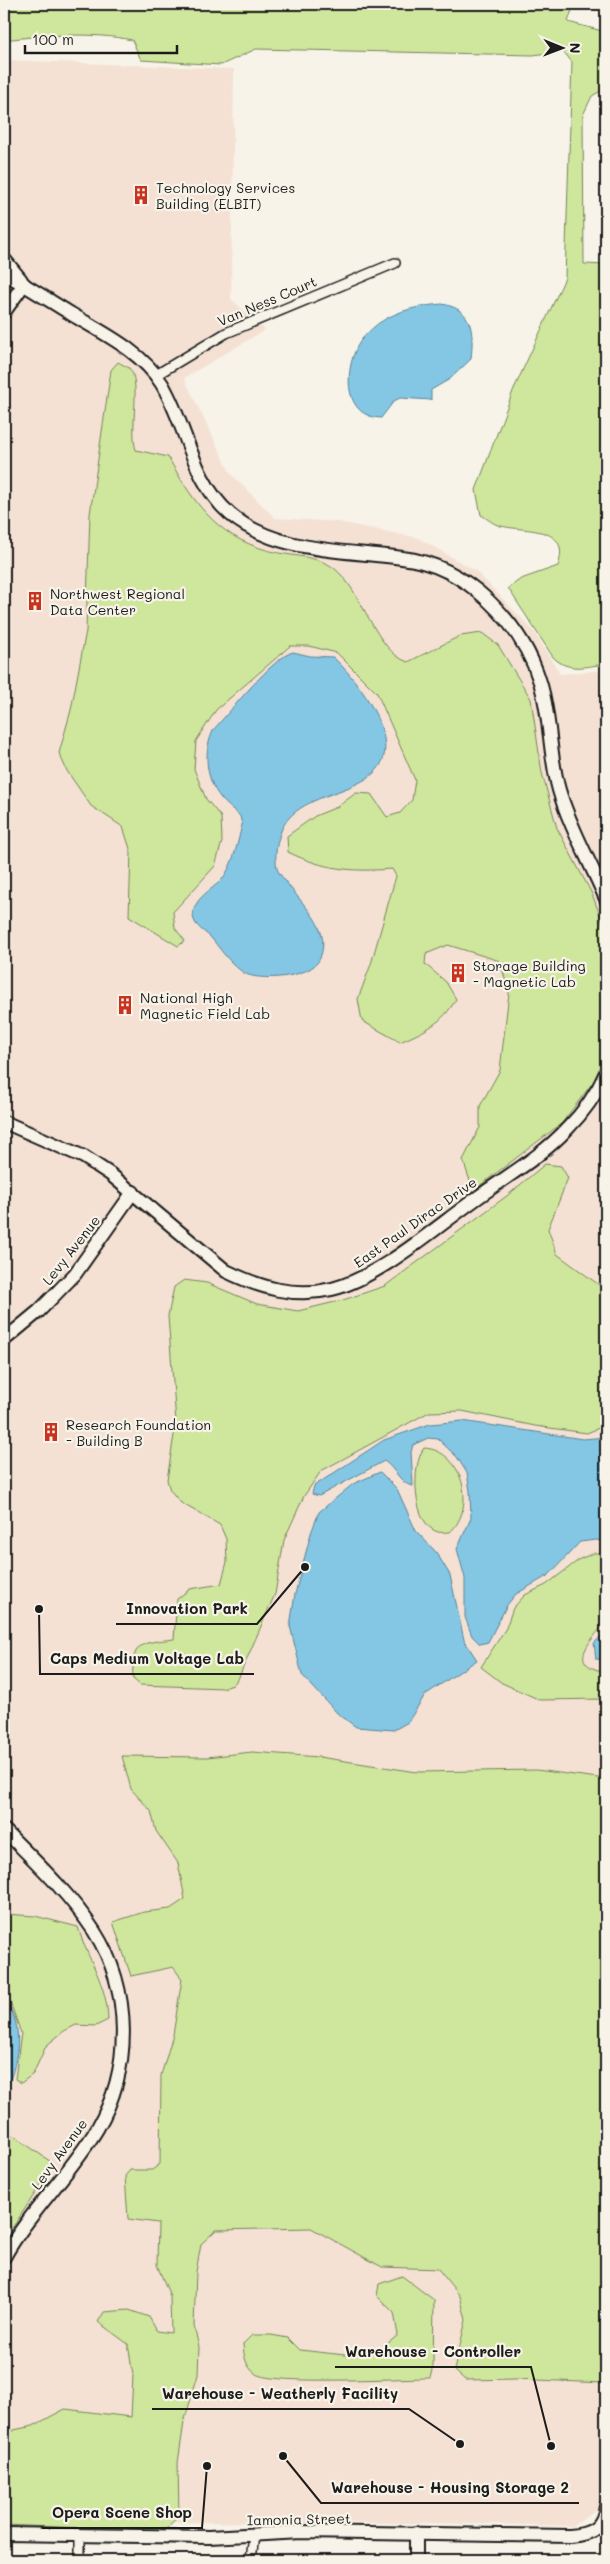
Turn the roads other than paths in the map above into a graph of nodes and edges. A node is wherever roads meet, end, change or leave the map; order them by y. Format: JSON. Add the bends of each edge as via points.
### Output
{"nodes":[{"id":1,"x":4,"y":258,"type":"edge"},
{"id":2,"x":395,"y":263,"type":"dead end"},
{"id":3,"x":4,"y":274,"type":"edge"},
{"id":4,"x":24,"y":284,"type":"junction"},
{"id":5,"x":4,"y":312,"type":"edge"},
{"id":6,"x":156,"y":375,"type":"junction"},
{"id":7,"x":606,"y":899,"type":"edge"},
{"id":8,"x":606,"y":1073,"type":"edge"},
{"id":9,"x":4,"y":1122,"type":"edge"},
{"id":10,"x":133,"y":1192,"type":"junction"},
{"id":11,"x":4,"y":1340,"type":"edge"},
{"id":12,"x":4,"y":1830,"type":"edge"},
{"id":13,"x":4,"y":2258,"type":"edge"},
{"id":14,"x":606,"y":2506,"type":"edge"},
{"id":15,"x":416,"y":2533,"type":"junction"},
{"id":16,"x":4,"y":2534,"type":"edge"},
{"id":17,"x":254,"y":2535,"type":"junction"},
{"id":18,"x":80,"y":2536,"type":"junction"},
{"id":19,"x":80,"y":2560,"type":"edge"},
{"id":20,"x":252,"y":2560,"type":"edge"},
{"id":21,"x":416,"y":2560,"type":"edge"}],
"edges":[{"from":1,"to":4,"type":"street"},
{"from":2,"to":6,"type":"street","name":"Van Ness Court","via":[[226,332]]},
{"from":3,"to":4,"type":"street"},
{"from":4,"to":5,"type":"street"},
{"from":4,"to":6,"type":"street","via":[[124,346]]},
{"from":6,"to":7,"type":"street","via":[[170,399],[210,491],[222,506],[248,527],[277,540],[411,559],[429,565],[471,587],[508,622],[540,682],[559,790]]},
{"from":8,"to":10,"type":"street","name":"East Paul Dirac Drive","via":[[587,1106],[540,1152],[383,1265],[359,1279],[332,1288],[310,1292],[280,1291],[248,1282],[226,1271]]},
{"from":9,"to":10,"type":"street","name":"East Paul Dirac Drive","via":[[84,1157]]},
{"from":10,"to":11,"type":"street","name":"Levy Avenue","via":[[75,1274]]},
{"from":12,"to":13,"type":"street","name":"Levy Avenue","via":[[96,1933],[119,1992],[123,2031],[120,2071],[106,2112],[84,2148]]},
{"from":14,"to":15,"type":"street","name":"Iamonia Street","via":[[603,2520],[594,2531],[578,2536]]},
{"from":15,"to":17,"type":"street","name":"Iamonia Street"},
{"from":15,"to":21,"type":"street"},
{"from":16,"to":18,"type":"street","name":"Iamonia Street"},
{"from":17,"to":18,"type":"street","name":"Iamonia Street"},
{"from":17,"to":20,"type":"street"},
{"from":18,"to":19,"type":"street"}]}
